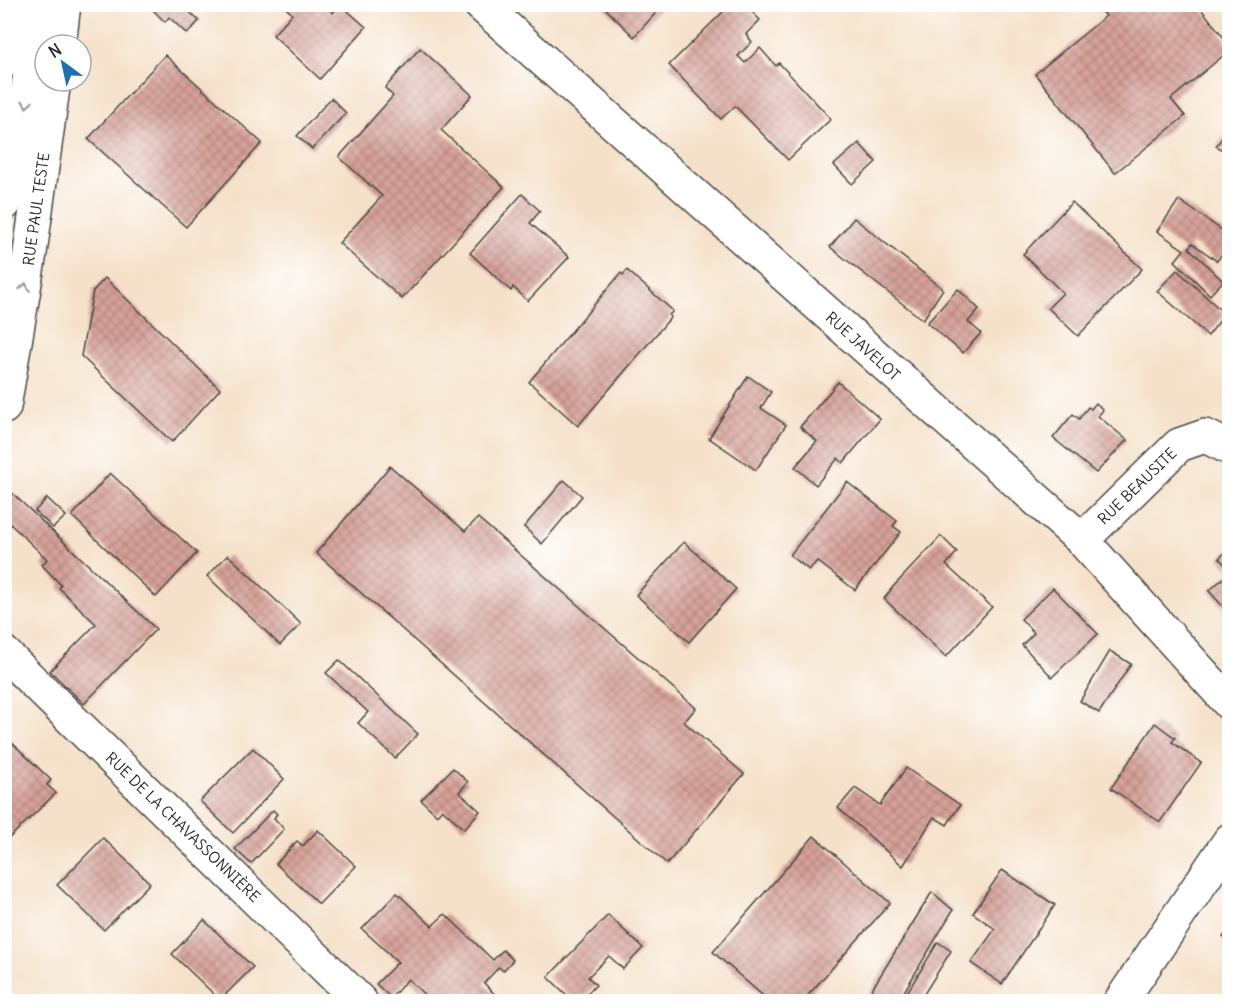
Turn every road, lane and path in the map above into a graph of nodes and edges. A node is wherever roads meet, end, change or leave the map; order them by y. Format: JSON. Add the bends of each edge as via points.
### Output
{"nodes":[{"id":1,"x":13,"y":4,"type":"edge"},
{"id":2,"x":38,"y":4,"type":"edge"},
{"id":3,"x":64,"y":4,"type":"edge"},
{"id":4,"x":480,"y":4,"type":"edge"},
{"id":5,"x":60,"y":33,"type":"edge"},
{"id":6,"x":4,"y":61,"type":"edge"},
{"id":7,"x":52,"y":93,"type":"edge"},
{"id":8,"x":4,"y":204,"type":"edge"},
{"id":9,"x":4,"y":407,"type":"edge"},
{"id":10,"x":1230,"y":448,"type":"edge"},
{"id":11,"x":1082,"y":540,"type":"junction"},
{"id":12,"x":4,"y":653,"type":"edge"},
{"id":13,"x":1230,"y":704,"type":"edge"},
{"id":14,"x":1230,"y":840,"type":"edge"},
{"id":15,"x":361,"y":1002,"type":"edge"},
{"id":16,"x":1120,"y":1002,"type":"edge"}],
"edges":[{"from":1,"to":6,"type":"street"},
{"from":2,"to":8,"type":"street","name":"RUE PAUL TESTE","one_way":true,"via":[[21,146]]},
{"from":3,"to":5,"type":"street"},
{"from":4,"to":11,"type":"street","name":"RUE JAVELOT"},
{"from":9,"to":7,"type":"street","name":"RUE PAUL TESTE","one_way":true},
{"from":10,"to":11,"type":"street","name":"RUE BEAUSITE","via":[[1205,436],[1179,445]]},
{"from":11,"to":13,"type":"street","name":"RUE JAVELOT"},
{"from":12,"to":15,"type":"street","name":"RUE DE LA CHAVASSONNIÈRE"},
{"from":14,"to":16,"type":"street"}]}
